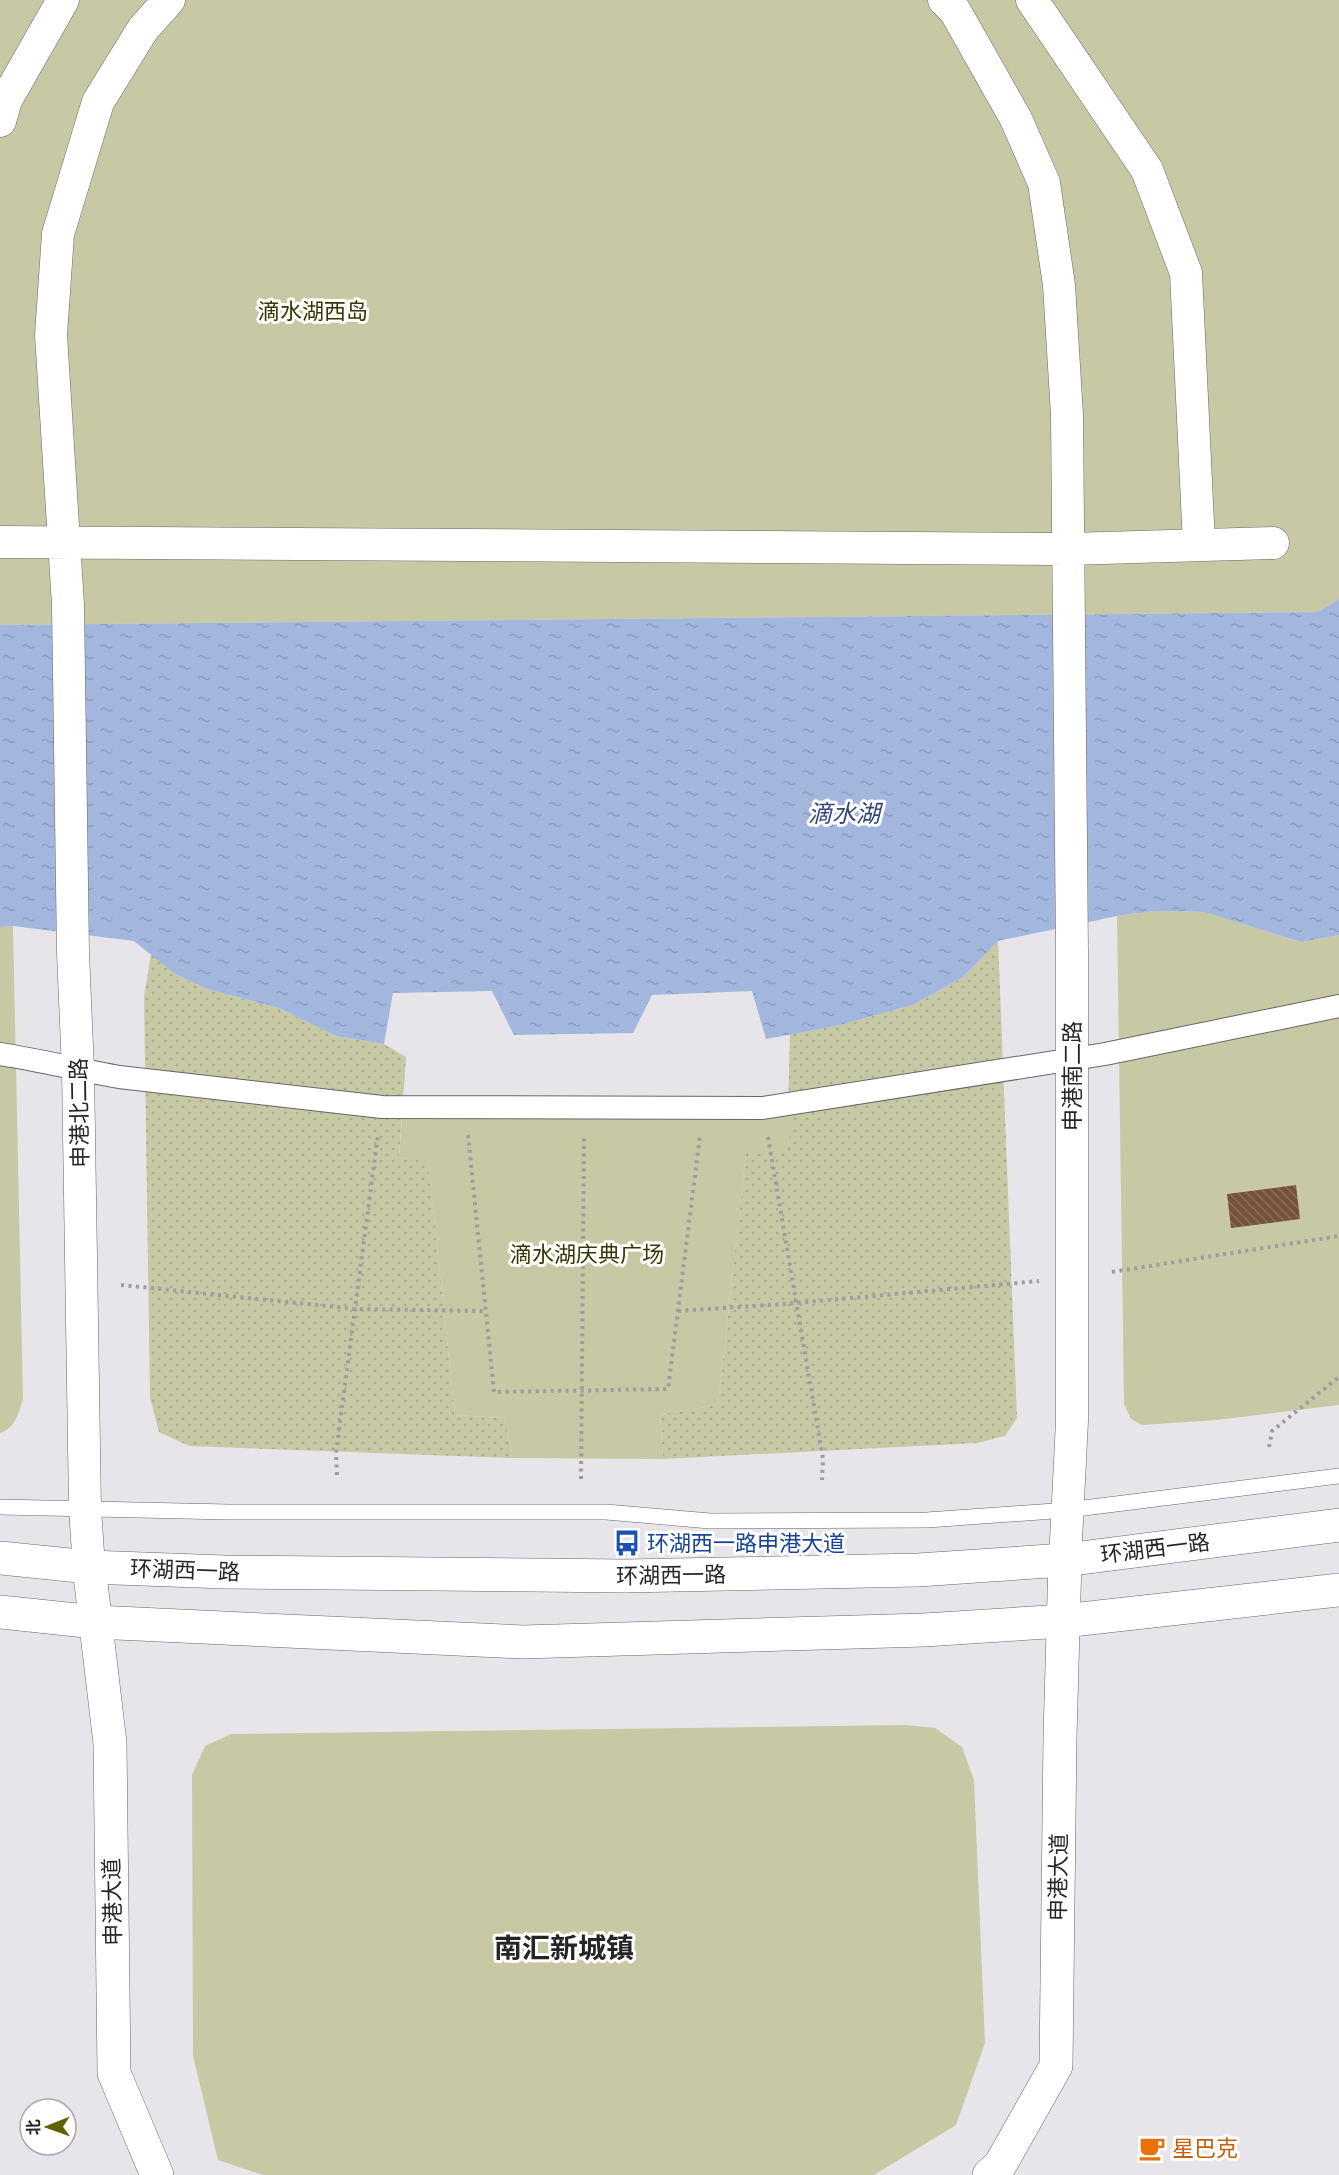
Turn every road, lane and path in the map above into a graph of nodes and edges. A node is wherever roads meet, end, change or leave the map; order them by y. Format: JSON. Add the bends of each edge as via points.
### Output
{"nodes":[{"id":1,"x":63,"y":0,"type":"edge"},
{"id":2,"x":169,"y":0,"type":"edge"},
{"id":3,"x":944,"y":0,"type":"edge"},
{"id":4,"x":1032,"y":0,"type":"edge"},
{"id":5,"x":0,"y":121,"type":"edge"},
{"id":6,"x":0,"y":542,"type":"edge"},
{"id":7,"x":64,"y":543,"type":"junction"},
{"id":8,"x":1273,"y":543,"type":"dead end"},
{"id":9,"x":1199,"y":544,"type":"junction"},
{"id":10,"x":1069,"y":549,"type":"junction"},
{"id":11,"x":1339,"y":1006,"type":"edge"},
{"id":12,"x":0,"y":1054,"type":"edge"},
{"id":13,"x":1072,"y":1060,"type":"junction"},
{"id":14,"x":78,"y":1070,"type":"junction"},
{"id":15,"x":382,"y":1107,"type":"junction"},
{"id":16,"x":465,"y":1107,"type":"junction"},
{"id":17,"x":585,"y":1108,"type":"junction"},
{"id":18,"x":703,"y":1108,"type":"junction"},
{"id":19,"x":763,"y":1108,"type":"junction"},
{"id":20,"x":1339,"y":1236,"type":"edge"},
{"id":21,"x":1112,"y":1272,"type":"dead end"},
{"id":22,"x":1041,"y":1281,"type":"dead end"},
{"id":23,"x":121,"y":1285,"type":"dead end"},
{"id":24,"x":796,"y":1303,"type":"junction"},
{"id":25,"x":356,"y":1309,"type":"junction"},
{"id":26,"x":486,"y":1311,"type":"junction"},
{"id":27,"x":678,"y":1311,"type":"junction"},
{"id":28,"x":1339,"y":1377,"type":"edge"},
{"id":29,"x":582,"y":1391,"type":"junction"},
{"id":30,"x":1269,"y":1447,"type":"dead end"},
{"id":31,"x":337,"y":1475,"type":"dead end"},
{"id":32,"x":1339,"y":1476,"type":"edge"},
{"id":33,"x":581,"y":1479,"type":"dead end"},
{"id":34,"x":822,"y":1480,"type":"dead end"},
{"id":35,"x":0,"y":1507,"type":"edge"},
{"id":36,"x":85,"y":1509,"type":"junction"},
{"id":37,"x":1068,"y":1509,"type":"junction"},
{"id":38,"x":1339,"y":1525,"type":"edge"},
{"id":39,"x":0,"y":1558,"type":"edge"},
{"id":40,"x":1065,"y":1560,"type":"junction"},
{"id":41,"x":89,"y":1568,"type":"junction"},
{"id":42,"x":1339,"y":1590,"type":"edge"},
{"id":43,"x":0,"y":1612,"type":"edge"},
{"id":44,"x":1063,"y":1621,"type":"junction"},
{"id":45,"x":95,"y":1622,"type":"junction"},
{"id":46,"x":157,"y":2175,"type":"edge"},
{"id":47,"x":989,"y":2175,"type":"edge"}],
"edges":[{"from":1,"to":5,"type":"street","via":[[6,100]]},
{"from":2,"to":7,"type":"street","name":"申港北二路","via":[[143,29],[98,102],[58,234],[51,334]]},
{"from":3,"to":10,"type":"street","name":"申港南二路","via":[[955,11],[1016,119],[1044,183],[1060,309],[1067,414]]},
{"from":4,"to":9,"type":"street","via":[[1148,170],[1186,273]]},
{"from":6,"to":7,"type":"street"},
{"from":7,"to":10,"type":"street"},
{"from":7,"to":14,"type":"street","name":"申港北二路"},
{"from":8,"to":9,"type":"street"},
{"from":9,"to":10,"type":"street"},
{"from":10,"to":13,"type":"street","name":"申港南二路"},
{"from":11,"to":13,"type":"street"},
{"from":12,"to":14,"type":"street"},
{"from":13,"to":19,"type":"street"},
{"from":13,"to":37,"type":"street","name":"申港南二路","via":[[1072,1421]]},
{"from":14,"to":15,"type":"street"},
{"from":14,"to":36,"type":"street","name":"申港北二路"},
{"from":15,"to":16,"type":"street"},
{"from":15,"to":25,"type":"path"},
{"from":16,"to":17,"type":"street"},
{"from":16,"to":26,"type":"path"},
{"from":17,"to":18,"type":"street"},
{"from":17,"to":29,"type":"path"},
{"from":18,"to":19,"type":"street"},
{"from":18,"to":27,"type":"path"},
{"from":19,"to":24,"type":"path"},
{"from":20,"to":21,"type":"path"},
{"from":22,"to":24,"type":"path"},
{"from":23,"to":25,"type":"path"},
{"from":24,"to":27,"type":"path"},
{"from":24,"to":34,"type":"path","via":[[823,1459]]},
{"from":25,"to":26,"type":"path"},
{"from":25,"to":31,"type":"path","via":[[336,1452]]},
{"from":26,"to":29,"type":"path","via":[[494,1392]]},
{"from":27,"to":29,"type":"path","via":[[668,1389]]},
{"from":28,"to":30,"type":"path","via":[[1272,1431]]},
{"from":29,"to":33,"type":"path"},
{"from":32,"to":37,"type":"lane"},
{"from":35,"to":36,"type":"lane"},
{"from":36,"to":37,"type":"lane","via":[[606,1512],[710,1521],[927,1520]]},
{"from":36,"to":41,"type":"street","name":"申港北二路"},
{"from":37,"to":40,"type":"street","name":"申港南二路"},
{"from":38,"to":40,"type":"main road","name":"环湖西一路"},
{"from":39,"to":41,"type":"main road","name":"环湖西一路"},
{"from":40,"to":41,"type":"main road","name":"环湖西一路","via":[[918,1570],[625,1576]]},
{"from":40,"to":44,"type":"main road","name":"申港大道"},
{"from":41,"to":45,"type":"main road","name":"申港北二路"},
{"from":42,"to":44,"type":"main road"},
{"from":43,"to":45,"type":"main road"},
{"from":44,"to":45,"type":"main road","via":[[924,1630],[524,1642]]},
{"from":44,"to":47,"type":"main road","name":"申港大道","via":[[1056,2066],[1000,2165]]},
{"from":45,"to":46,"type":"main road","name":"申港大道","via":[[110,1743],[114,2073]]}]}
